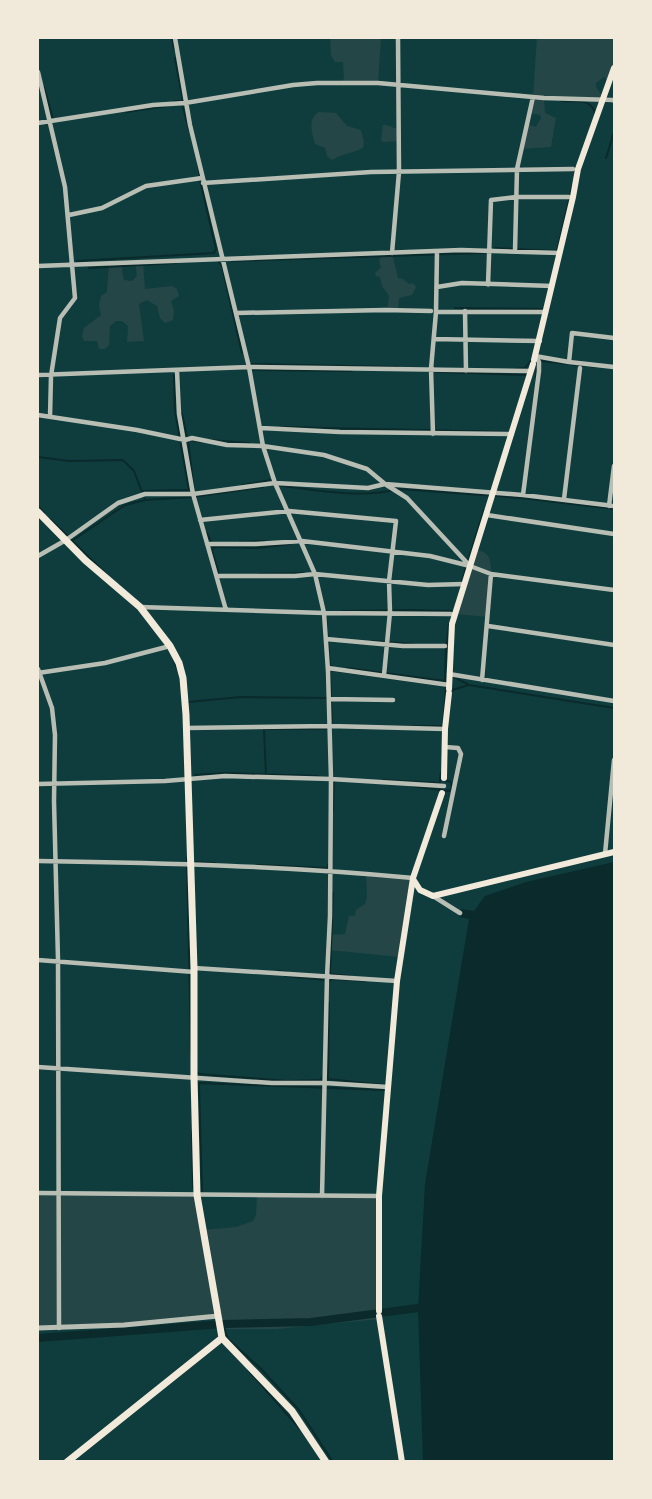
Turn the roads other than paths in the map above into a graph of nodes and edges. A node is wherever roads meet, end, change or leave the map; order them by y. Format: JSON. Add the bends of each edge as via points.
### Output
{"nodes":[{"id":1,"x":175,"y":38,"type":"edge"},
{"id":2,"x":398,"y":38,"type":"edge"},
{"id":3,"x":615,"y":68,"type":"edge"},
{"id":4,"x":38,"y":72,"type":"edge"},
{"id":5,"x":398,"y":85,"type":"junction"},
{"id":6,"x":532,"y":97,"type":"junction"},
{"id":7,"x":604,"y":99,"type":"junction"},
{"id":8,"x":615,"y":101,"type":"edge"},
{"id":9,"x":185,"y":103,"type":"junction"},
{"id":10,"x":51,"y":122,"type":"junction"},
{"id":11,"x":38,"y":123,"type":"edge"},
{"id":12,"x":517,"y":169,"type":"junction"},
{"id":13,"x":573,"y":169,"type":"dead end"},
{"id":14,"x":399,"y":172,"type":"junction"},
{"id":15,"x":203,"y":181,"type":"junction"},
{"id":16,"x":516,"y":196,"type":"junction"},
{"id":17,"x":569,"y":197,"type":"dead end"},
{"id":18,"x":69,"y":215,"type":"junction"},
{"id":19,"x":489,"y":250,"type":"junction"},
{"id":20,"x":515,"y":251,"type":"junction"},
{"id":21,"x":437,"y":252,"type":"junction"},
{"id":22,"x":393,"y":253,"type":"junction"},
{"id":23,"x":560,"y":253,"type":"junction"},
{"id":24,"x":222,"y":258,"type":"junction"},
{"id":25,"x":72,"y":265,"type":"junction"},
{"id":26,"x":38,"y":266,"type":"edge"},
{"id":27,"x":488,"y":285,"type":"junction"},
{"id":28,"x":437,"y":286,"type":"junction"},
{"id":29,"x":552,"y":286,"type":"junction"},
{"id":30,"x":465,"y":311,"type":"junction"},
{"id":31,"x":433,"y":312,"type":"junction"},
{"id":32,"x":546,"y":312,"type":"junction"},
{"id":33,"x":236,"y":313,"type":"junction"},
{"id":34,"x":615,"y":338,"type":"edge"},
{"id":35,"x":434,"y":339,"type":"junction"},
{"id":36,"x":465,"y":341,"type":"junction"},
{"id":37,"x":540,"y":341,"type":"junction"},
{"id":38,"x":534,"y":360,"type":"junction"},
{"id":39,"x":569,"y":362,"type":"junction"},
{"id":40,"x":249,"y":367,"type":"junction"},
{"id":41,"x":615,"y":367,"type":"edge"},
{"id":42,"x":580,"y":368,"type":"dead end"},
{"id":43,"x":431,"y":369,"type":"junction"},
{"id":44,"x":177,"y":371,"type":"junction"},
{"id":45,"x":466,"y":371,"type":"junction"},
{"id":46,"x":530,"y":371,"type":"junction"},
{"id":47,"x":38,"y":375,"type":"edge"},
{"id":48,"x":51,"y":375,"type":"junction"},
{"id":49,"x":38,"y":415,"type":"edge"},
{"id":50,"x":51,"y":417,"type":"junction"},
{"id":51,"x":261,"y":428,"type":"junction"},
{"id":52,"x":433,"y":434,"type":"junction"},
{"id":53,"x":512,"y":434,"type":"junction"},
{"id":54,"x":185,"y":440,"type":"junction"},
{"id":55,"x":263,"y":446,"type":"junction"},
{"id":56,"x":615,"y":466,"type":"edge"},
{"id":57,"x":275,"y":483,"type":"junction"},
{"id":58,"x":385,"y":484,"type":"junction"},
{"id":59,"x":494,"y":493,"type":"junction"},
{"id":60,"x":193,"y":494,"type":"junction"},
{"id":61,"x":523,"y":495,"type":"junction"},
{"id":62,"x":564,"y":500,"type":"junction"},
{"id":63,"x":612,"y":506,"type":"edge"},
{"id":64,"x":289,"y":511,"type":"junction"},
{"id":65,"x":38,"y":512,"type":"edge"},
{"id":66,"x":487,"y":515,"type":"junction"},
{"id":67,"x":200,"y":520,"type":"junction"},
{"id":68,"x":615,"y":534,"type":"edge"},
{"id":69,"x":66,"y":540,"type":"junction"},
{"id":70,"x":302,"y":541,"type":"junction"},
{"id":71,"x":207,"y":544,"type":"junction"},
{"id":72,"x":392,"y":552,"type":"junction"},
{"id":73,"x":38,"y":556,"type":"edge"},
{"id":74,"x":470,"y":566,"type":"junction"},
{"id":75,"x":315,"y":574,"type":"junction"},
{"id":76,"x":490,"y":574,"type":"junction"},
{"id":77,"x":218,"y":576,"type":"junction"},
{"id":78,"x":388,"y":581,"type":"junction"},
{"id":79,"x":464,"y":584,"type":"junction"},
{"id":80,"x":615,"y":590,"type":"edge"},
{"id":81,"x":140,"y":607,"type":"junction"},
{"id":82,"x":226,"y":610,"type":"junction"},
{"id":83,"x":390,"y":612,"type":"junction"},
{"id":84,"x":324,"y":613,"type":"junction"},
{"id":85,"x":451,"y":614,"type":"dead end"},
{"id":86,"x":488,"y":626,"type":"junction"},
{"id":87,"x":326,"y":639,"type":"junction"},
{"id":88,"x":388,"y":645,"type":"junction"},
{"id":89,"x":615,"y":645,"type":"edge"},
{"id":90,"x":170,"y":646,"type":"junction"},
{"id":91,"x":448,"y":646,"type":"junction"},
{"id":92,"x":328,"y":668,"type":"junction"},
{"id":93,"x":38,"y":671,"type":"edge"},
{"id":94,"x":449,"y":674,"type":"junction"},
{"id":95,"x":384,"y":675,"type":"junction"},
{"id":96,"x":482,"y":680,"type":"junction"},
{"id":97,"x":449,"y":689,"type":"junction"},
{"id":98,"x":329,"y":699,"type":"junction"},
{"id":99,"x":393,"y":700,"type":"dead end"},
{"id":100,"x":615,"y":701,"type":"edge"},
{"id":101,"x":330,"y":726,"type":"junction"},
{"id":102,"x":186,"y":728,"type":"junction"},
{"id":103,"x":445,"y":729,"type":"junction"},
{"id":104,"x":445,"y":747,"type":"junction"},
{"id":105,"x":615,"y":760,"type":"edge"},
{"id":106,"x":187,"y":778,"type":"junction"},
{"id":107,"x":331,"y":779,"type":"junction"},
{"id":108,"x":38,"y":784,"type":"edge"},
{"id":109,"x":54,"y":784,"type":"junction"},
{"id":110,"x":444,"y":785,"type":"junction"},
{"id":111,"x":444,"y":836,"type":"dead end"},
{"id":112,"x":615,"y":852,"type":"edge"},
{"id":113,"x":605,"y":854,"type":"junction"},
{"id":114,"x":38,"y":861,"type":"edge"},
{"id":115,"x":55,"y":861,"type":"junction"},
{"id":116,"x":190,"y":864,"type":"junction"},
{"id":117,"x":330,"y":870,"type":"junction"},
{"id":118,"x":413,"y":878,"type":"junction"},
{"id":119,"x":433,"y":896,"type":"junction"},
{"id":120,"x":460,"y":913,"type":"dead end"},
{"id":121,"x":38,"y":960,"type":"edge"},
{"id":122,"x":58,"y":960,"type":"junction"},
{"id":123,"x":194,"y":970,"type":"junction"},
{"id":124,"x":327,"y":977,"type":"junction"},
{"id":125,"x":397,"y":981,"type":"junction"},
{"id":126,"x":38,"y":1067,"type":"edge"},
{"id":127,"x":57,"y":1067,"type":"junction"},
{"id":128,"x":194,"y":1077,"type":"junction"},
{"id":129,"x":325,"y":1083,"type":"junction"},
{"id":130,"x":388,"y":1087,"type":"junction"},
{"id":131,"x":38,"y":1193,"type":"edge"},
{"id":132,"x":58,"y":1194,"type":"junction"},
{"id":133,"x":197,"y":1195,"type":"junction"},
{"id":134,"x":322,"y":1196,"type":"junction"},
{"id":135,"x":379,"y":1196,"type":"junction"},
{"id":136,"x":218,"y":1316,"type":"junction"},
{"id":137,"x":38,"y":1328,"type":"edge"},
{"id":138,"x":59,"y":1328,"type":"junction"},
{"id":139,"x":222,"y":1338,"type":"junction"},
{"id":140,"x":67,"y":1461,"type":"edge"},
{"id":141,"x":326,"y":1461,"type":"edge"},
{"id":142,"x":402,"y":1461,"type":"edge"}],
"edges":[{"from":1,"to":9,"type":"street"},
{"from":2,"to":5,"type":"street"},
{"from":3,"to":7,"type":"main road"},
{"from":4,"to":10,"type":"street"},
{"from":5,"to":6,"type":"street"},
{"from":5,"to":9,"type":"street","via":[[292,85]]},
{"from":5,"to":14,"type":"street"},
{"from":6,"to":7,"type":"street"},
{"from":6,"to":12,"type":"street"},
{"from":7,"to":8,"type":"street"},
{"from":7,"to":23,"type":"main road","via":[[578,169]]},
{"from":9,"to":10,"type":"street"},
{"from":9,"to":15,"type":"street"},
{"from":10,"to":11,"type":"street"},
{"from":10,"to":18,"type":"street"},
{"from":12,"to":13,"type":"street"},
{"from":12,"to":14,"type":"street"},
{"from":12,"to":16,"type":"street"},
{"from":14,"to":15,"type":"street"},
{"from":14,"to":22,"type":"street"},
{"from":15,"to":18,"type":"street","via":[[146,186],[102,208]]},
{"from":15,"to":24,"type":"street"},
{"from":16,"to":17,"type":"street"},
{"from":16,"to":19,"type":"street","via":[[490,200]]},
{"from":16,"to":20,"type":"street"},
{"from":18,"to":25,"type":"street"},
{"from":19,"to":20,"type":"street"},
{"from":19,"to":21,"type":"street"},
{"from":19,"to":27,"type":"street"},
{"from":20,"to":23,"type":"street"},
{"from":21,"to":22,"type":"street"},
{"from":21,"to":28,"type":"street"},
{"from":22,"to":24,"type":"street"},
{"from":23,"to":29,"type":"main road"},
{"from":24,"to":25,"type":"street"},
{"from":24,"to":33,"type":"street"},
{"from":25,"to":26,"type":"street"},
{"from":25,"to":48,"type":"street","via":[[75,298],[60,318]]},
{"from":27,"to":28,"type":"street"},
{"from":27,"to":29,"type":"street"},
{"from":28,"to":31,"type":"street"},
{"from":29,"to":32,"type":"main road"},
{"from":30,"to":31,"type":"street"},
{"from":30,"to":32,"type":"street"},
{"from":30,"to":36,"type":"street"},
{"from":31,"to":33,"type":"street"},
{"from":31,"to":35,"type":"street"},
{"from":32,"to":37,"type":"main road"},
{"from":33,"to":40,"type":"street"},
{"from":34,"to":39,"type":"street","via":[[572,333]]},
{"from":35,"to":36,"type":"street"},
{"from":35,"to":43,"type":"street"},
{"from":36,"to":37,"type":"street"},
{"from":36,"to":45,"type":"street"},
{"from":37,"to":38,"type":"main road"},
{"from":38,"to":39,"type":"street"},
{"from":38,"to":46,"type":"main road"},
{"from":38,"to":61,"type":"street","via":[[539,362],[539,370]]},
{"from":39,"to":41,"type":"street"},
{"from":40,"to":43,"type":"street"},
{"from":40,"to":44,"type":"street"},
{"from":40,"to":51,"type":"street"},
{"from":42,"to":62,"type":"street"},
{"from":43,"to":45,"type":"street"},
{"from":43,"to":52,"type":"street"},
{"from":44,"to":48,"type":"street"},
{"from":44,"to":54,"type":"street"},
{"from":45,"to":46,"type":"street"},
{"from":46,"to":53,"type":"main road"},
{"from":47,"to":48,"type":"street"},
{"from":48,"to":50,"type":"street"},
{"from":49,"to":50,"type":"street"},
{"from":50,"to":54,"type":"street"},
{"from":51,"to":52,"type":"street"},
{"from":51,"to":55,"type":"street"},
{"from":52,"to":53,"type":"street"},
{"from":53,"to":59,"type":"main road"},
{"from":54,"to":55,"type":"street"},
{"from":54,"to":60,"type":"street"},
{"from":55,"to":57,"type":"street"},
{"from":55,"to":58,"type":"street","via":[[324,455],[367,469]]},
{"from":56,"to":63,"type":"street"},
{"from":57,"to":58,"type":"street","via":[[368,488]]},
{"from":57,"to":60,"type":"street"},
{"from":57,"to":64,"type":"street"},
{"from":58,"to":59,"type":"street"},
{"from":58,"to":74,"type":"street","via":[[407,498]]},
{"from":59,"to":61,"type":"street"},
{"from":59,"to":66,"type":"main road"},
{"from":60,"to":67,"type":"street"},
{"from":60,"to":69,"type":"street","via":[[146,494],[118,503]]},
{"from":61,"to":62,"type":"street"},
{"from":62,"to":63,"type":"street"},
{"from":64,"to":67,"type":"street"},
{"from":64,"to":70,"type":"street"},
{"from":64,"to":72,"type":"street","via":[[396,521]]},
{"from":65,"to":69,"type":"main road"},
{"from":66,"to":68,"type":"street"},
{"from":66,"to":74,"type":"main road"},
{"from":67,"to":71,"type":"street"},
{"from":69,"to":73,"type":"street"},
{"from":69,"to":81,"type":"main road"},
{"from":70,"to":71,"type":"street"},
{"from":70,"to":72,"type":"street"},
{"from":70,"to":75,"type":"street"},
{"from":71,"to":77,"type":"street"},
{"from":72,"to":74,"type":"street"},
{"from":72,"to":78,"type":"street"},
{"from":74,"to":76,"type":"street"},
{"from":74,"to":79,"type":"main road"},
{"from":75,"to":77,"type":"street"},
{"from":75,"to":78,"type":"street"},
{"from":75,"to":84,"type":"street"},
{"from":76,"to":80,"type":"street"},
{"from":76,"to":86,"type":"street"},
{"from":77,"to":82,"type":"street"},
{"from":78,"to":79,"type":"street"},
{"from":78,"to":83,"type":"street"},
{"from":79,"to":91,"type":"main road"},
{"from":81,"to":82,"type":"street"},
{"from":81,"to":90,"type":"main road"},
{"from":82,"to":84,"type":"street"},
{"from":83,"to":84,"type":"street"},
{"from":83,"to":85,"type":"street"},
{"from":83,"to":88,"type":"street"},
{"from":84,"to":87,"type":"street"},
{"from":86,"to":89,"type":"street"},
{"from":86,"to":96,"type":"street"},
{"from":87,"to":88,"type":"street"},
{"from":87,"to":92,"type":"street"},
{"from":88,"to":91,"type":"street"},
{"from":88,"to":95,"type":"street"},
{"from":90,"to":93,"type":"street","via":[[105,663]]},
{"from":90,"to":102,"type":"main road","via":[[183,678]]},
{"from":91,"to":94,"type":"main road"},
{"from":92,"to":95,"type":"street"},
{"from":92,"to":98,"type":"street"},
{"from":93,"to":109,"type":"street","via":[[55,723]]},
{"from":94,"to":96,"type":"street"},
{"from":94,"to":97,"type":"main road"},
{"from":95,"to":97,"type":"street"},
{"from":96,"to":100,"type":"street"},
{"from":97,"to":103,"type":"main road"},
{"from":98,"to":99,"type":"street"},
{"from":98,"to":101,"type":"street"},
{"from":101,"to":102,"type":"street"},
{"from":101,"to":103,"type":"street"},
{"from":101,"to":107,"type":"street"},
{"from":102,"to":106,"type":"main road"},
{"from":103,"to":104,"type":"main road"},
{"from":104,"to":110,"type":"main road"},
{"from":104,"to":111,"type":"street","via":[[458,748],[461,754]]},
{"from":105,"to":113,"type":"street"},
{"from":106,"to":107,"type":"street"},
{"from":106,"to":109,"type":"street"},
{"from":106,"to":116,"type":"main road"},
{"from":107,"to":110,"type":"street"},
{"from":107,"to":117,"type":"street"},
{"from":108,"to":109,"type":"street"},
{"from":109,"to":115,"type":"street"},
{"from":110,"to":118,"type":"main road"},
{"from":112,"to":113,"type":"main road"},
{"from":113,"to":119,"type":"main road"},
{"from":114,"to":115,"type":"street"},
{"from":115,"to":116,"type":"street"},
{"from":115,"to":122,"type":"street"},
{"from":116,"to":117,"type":"street"},
{"from":116,"to":123,"type":"main road"},
{"from":117,"to":118,"type":"street"},
{"from":117,"to":124,"type":"street"},
{"from":118,"to":119,"type":"main road","via":[[420,890]]},
{"from":118,"to":125,"type":"main road"},
{"from":119,"to":120,"type":"street"},
{"from":121,"to":122,"type":"street"},
{"from":122,"to":123,"type":"street"},
{"from":122,"to":127,"type":"street"},
{"from":123,"to":124,"type":"street"},
{"from":123,"to":128,"type":"main road"},
{"from":124,"to":125,"type":"street"},
{"from":124,"to":129,"type":"street"},
{"from":125,"to":130,"type":"main road"},
{"from":126,"to":127,"type":"street"},
{"from":127,"to":128,"type":"street"},
{"from":127,"to":132,"type":"street"},
{"from":128,"to":129,"type":"street"},
{"from":128,"to":133,"type":"main road"},
{"from":129,"to":130,"type":"street"},
{"from":129,"to":134,"type":"street"},
{"from":130,"to":135,"type":"main road"},
{"from":131,"to":132,"type":"street"},
{"from":132,"to":133,"type":"street"},
{"from":132,"to":138,"type":"street"},
{"from":133,"to":134,"type":"street"},
{"from":133,"to":136,"type":"main road"},
{"from":134,"to":135,"type":"street"},
{"from":135,"to":142,"type":"main road","via":[[379,1314]]},
{"from":136,"to":138,"type":"street"},
{"from":136,"to":139,"type":"main road"},
{"from":137,"to":138,"type":"street"},
{"from":139,"to":140,"type":"main road"},
{"from":139,"to":141,"type":"main road","via":[[292,1411]]}]}
